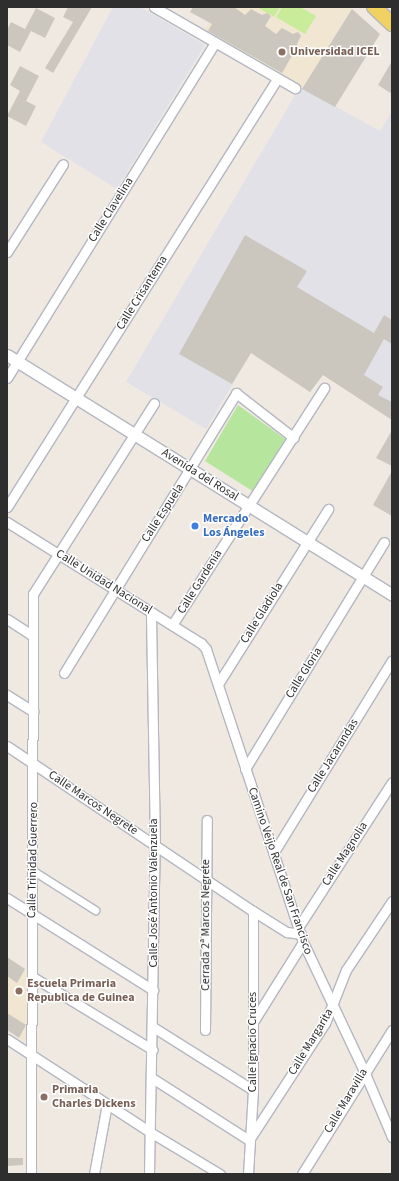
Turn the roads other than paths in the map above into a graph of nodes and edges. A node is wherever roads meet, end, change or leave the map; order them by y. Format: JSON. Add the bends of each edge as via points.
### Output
{"nodes":[{"id":1,"x":154,"y":7,"type":"edge"},
{"id":2,"x":374,"y":7,"type":"edge"},
{"id":3,"x":392,"y":24,"type":"edge"},
{"id":4,"x":215,"y":42,"type":"junction"},
{"id":5,"x":277,"y":79,"type":"junction"},
{"id":6,"x":295,"y":88,"type":"dead end"},
{"id":7,"x":63,"y":164,"type":"dead end"},
{"id":8,"x":7,"y":252,"type":"edge"},
{"id":9,"x":7,"y":355,"type":"edge"},
{"id":10,"x":18,"y":362,"type":"junction"},
{"id":11,"x":7,"y":378,"type":"edge"},
{"id":12,"x":324,"y":388,"type":"dead end"},
{"id":13,"x":76,"y":397,"type":"junction"},
{"id":14,"x":154,"y":403,"type":"dead end"},
{"id":15,"x":134,"y":434,"type":"junction"},
{"id":16,"x":294,"y":438,"type":"junction"},
{"id":17,"x":191,"y":469,"type":"junction"},
{"id":18,"x":249,"y":505,"type":"junction"},
{"id":19,"x":7,"y":507,"type":"edge"},
{"id":20,"x":328,"y":508,"type":"dead end"},
{"id":21,"x":7,"y":522,"type":"edge"},
{"id":22,"x":307,"y":541,"type":"junction"},
{"id":23,"x":384,"y":542,"type":"dead end"},
{"id":24,"x":58,"y":553,"type":"junction"},
{"id":25,"x":364,"y":577,"type":"junction"},
{"id":26,"x":115,"y":589,"type":"junction"},
{"id":27,"x":392,"y":595,"type":"edge"},
{"id":28,"x":151,"y":612,"type":"junction"},
{"id":29,"x":7,"y":619,"type":"edge"},
{"id":30,"x":172,"y":625,"type":"junction"},
{"id":31,"x":33,"y":636,"type":"junction"},
{"id":32,"x":201,"y":643,"type":"joint"},
{"id":33,"x":392,"y":660,"type":"edge"},
{"id":34,"x":64,"y":674,"type":"dead end"},
{"id":35,"x":218,"y":684,"type":"junction"},
{"id":36,"x":7,"y":695,"type":"edge"},
{"id":37,"x":33,"y":711,"type":"junction"},
{"id":38,"x":7,"y":746,"type":"edge"},
{"id":39,"x":34,"y":764,"type":"junction"},
{"id":40,"x":245,"y":769,"type":"junction"},
{"id":41,"x":392,"y":782,"type":"edge"},
{"id":42,"x":207,"y":820,"type":"dead end"},
{"id":43,"x":155,"y":845,"type":"junction"},
{"id":44,"x":274,"y":852,"type":"junction"},
{"id":45,"x":32,"y":870,"type":"junction"},
{"id":46,"x":206,"y":880,"type":"junction"},
{"id":47,"x":7,"y":898,"type":"edge"},
{"id":48,"x":392,"y":901,"type":"edge"},
{"id":49,"x":95,"y":910,"type":"dead end"},
{"id":50,"x":253,"y":911,"type":"junction"},
{"id":51,"x":32,"y":913,"type":"junction"},
{"id":52,"x":301,"y":934,"type":"junction"},
{"id":53,"x":33,"y":977,"type":"junction"},
{"id":54,"x":153,"y":990,"type":"junction"},
{"id":55,"x":333,"y":1005,"type":"junction"},
{"id":56,"x":253,"y":1022,"type":"junction"},
{"id":57,"x":153,"y":1027,"type":"junction"},
{"id":58,"x":205,"y":1030,"type":"dead end"},
{"id":59,"x":392,"y":1030,"type":"edge"},
{"id":60,"x":7,"y":1039,"type":"edge"},
{"id":61,"x":153,"y":1050,"type":"junction"},
{"id":62,"x":32,"y":1055,"type":"junction"},
{"id":63,"x":364,"y":1071,"type":"junction"},
{"id":64,"x":152,"y":1078,"type":"junction"},
{"id":65,"x":253,"y":1090,"type":"junction"},
{"id":66,"x":107,"y":1104,"type":"junction"},
{"id":67,"x":150,"y":1132,"type":"junction"},
{"id":68,"x":392,"y":1137,"type":"edge"},
{"id":69,"x":249,"y":1140,"type":"junction"},
{"id":70,"x":31,"y":1174,"type":"edge"},
{"id":71,"x":94,"y":1174,"type":"edge"},
{"id":72,"x":149,"y":1174,"type":"edge"},
{"id":73,"x":220,"y":1174,"type":"edge"},
{"id":74,"x":248,"y":1174,"type":"edge"},
{"id":75,"x":303,"y":1174,"type":"edge"}],
"edges":[{"from":1,"to":4,"type":"street"},
{"from":2,"to":3,"type":"main road"},
{"from":4,"to":5,"type":"street"},
{"from":4,"to":10,"type":"street","name":"Calle Clavelina"},
{"from":5,"to":6,"type":"street"},
{"from":5,"to":13,"type":"street","name":"Calle Crisantema"},
{"from":7,"to":8,"type":"street"},
{"from":9,"to":10,"type":"street","name":"Avenida del Rosal"},
{"from":10,"to":11,"type":"street","name":"Calle Clavelina"},
{"from":10,"to":13,"type":"street","name":"Avenida del Rosal"},
{"from":12,"to":16,"type":"street","name":"Calle Gardenia"},
{"from":13,"to":15,"type":"street","name":"Avenida del Rosal"},
{"from":13,"to":19,"type":"street","name":"Calle Crisantema"},
{"from":14,"to":15,"type":"street","name":"Calle Trinidad Guerrero"},
{"from":15,"to":17,"type":"street","name":"Avenida del Rosal"},
{"from":15,"to":24,"type":"street","name":"Calle Trinidad Guerrero"},
{"from":16,"to":17,"type":"street","name":"Calle Espuela","via":[[236,393]]},
{"from":16,"to":18,"type":"street","name":"Calle Gardenia"},
{"from":17,"to":18,"type":"street","name":"Avenida del Rosal"},
{"from":17,"to":26,"type":"street","name":"Calle Espuela"},
{"from":18,"to":22,"type":"street","name":"Avenida del Rosal"},
{"from":18,"to":30,"type":"street","name":"Calle Gardenia"},
{"from":20,"to":22,"type":"street","name":"Calle Gladiola"},
{"from":21,"to":24,"type":"street","name":"Calle Unidad Nacional"},
{"from":22,"to":25,"type":"street","name":"Avenida del Rosal"},
{"from":22,"to":35,"type":"street","name":"Calle Gladiola"},
{"from":23,"to":25,"type":"street","name":"Calle Gloria"},
{"from":24,"to":26,"type":"street","name":"Calle Unidad Nacional"},
{"from":24,"to":31,"type":"street","name":"Calle Trinidad Guerrero","via":[[34,594]]},
{"from":25,"to":27,"type":"street","name":"Avenida del Rosal"},
{"from":25,"to":40,"type":"street","name":"Calle Gloria"},
{"from":26,"to":28,"type":"street","name":"Calle Unidad Nacional"},
{"from":26,"to":34,"type":"street","name":"Calle Espuela"},
{"from":28,"to":30,"type":"street","name":"Calle Unidad Nacional"},
{"from":28,"to":43,"type":"street","name":"Calle José Antonio Valenzuela"},
{"from":29,"to":31,"type":"street"},
{"from":30,"to":32,"type":"street","name":"Calle Unidad Nacional"},
{"from":31,"to":37,"type":"street","name":"Calle Trinidad Guerrero"},
{"from":32,"to":35,"type":"street","name":"Camino Veijo Real de San Francisco","via":[[206,649]]},
{"from":33,"to":44,"type":"street","name":"Calle Jacarandas"},
{"from":35,"to":40,"type":"street","name":"Camino Veijo Real de San Francisco"},
{"from":36,"to":37,"type":"street"},
{"from":37,"to":39,"type":"street","name":"Calle Trinidad Guerrero"},
{"from":38,"to":39,"type":"street","name":"Calle Marcos Negrete"},
{"from":39,"to":43,"type":"street","name":"Calle Marcos Negrete"},
{"from":39,"to":45,"type":"street","name":"Calle Trinidad Guerrero"},
{"from":40,"to":44,"type":"street","name":"Camino Veijo Real de San Francisco"},
{"from":41,"to":52,"type":"street","name":"Calle Magnolia"},
{"from":42,"to":46,"type":"street","name":"Cerrada 2ª Marcos Negrete"},
{"from":43,"to":46,"type":"street","name":"Calle Marcos Negrete"},
{"from":43,"to":54,"type":"street","name":"Calle José Antonio Valenzuela"},
{"from":44,"to":52,"type":"street","name":"Camino Veijo Real de San Francisco"},
{"from":45,"to":49,"type":"street"},
{"from":45,"to":51,"type":"street","name":"Calle Trinidad Guerrero"},
{"from":46,"to":50,"type":"street","name":"Calle Marcos Negrete"},
{"from":46,"to":58,"type":"street","name":"Cerrada 2ª Marcos Negrete"},
{"from":47,"to":51,"type":"street"},
{"from":48,"to":55,"type":"street","name":"Calle Margarita","via":[[346,970],[337,987]]},
{"from":50,"to":52,"type":"street","name":"Calle Marcos Negrete","via":[[287,932]]},
{"from":50,"to":56,"type":"street","name":"Calle Ignacio Cruces"},
{"from":51,"to":53,"type":"street","name":"Calle Trinidad Guerrero"},
{"from":51,"to":54,"type":"street"},
{"from":52,"to":55,"type":"street","name":"Camino Veijo Real de San Francisco"},
{"from":52,"to":56,"type":"street","name":"Calle Magnolia"},
{"from":53,"to":61,"type":"street"},
{"from":53,"to":62,"type":"street","name":"Calle Trinidad Guerrero"},
{"from":54,"to":57,"type":"street","name":"Calle José Antonio Valenzuela"},
{"from":55,"to":63,"type":"street","name":"Camino Veijo Real de San Francisco"},
{"from":55,"to":69,"type":"street","name":"Calle Margarita","via":[[325,1023]]},
{"from":56,"to":65,"type":"street","name":"Calle Ignacio Cruces"},
{"from":57,"to":61,"type":"street","name":"Calle José Antonio Valenzuela"},
{"from":57,"to":65,"type":"street"},
{"from":59,"to":63,"type":"street","name":"Calle Maravilla"},
{"from":60,"to":62,"type":"street"},
{"from":61,"to":64,"type":"street","name":"Calle José Antonio Valenzuela"},
{"from":62,"to":66,"type":"street"},
{"from":62,"to":70,"type":"street","name":"Calle Trinidad Guerrero"},
{"from":63,"to":68,"type":"street","name":"Camino Veijo Real de San Francisco"},
{"from":63,"to":75,"type":"street","name":"Calle Maravilla"},
{"from":64,"to":67,"type":"street","name":"Calle José Antonio Valenzuela"},
{"from":64,"to":69,"type":"street"},
{"from":65,"to":69,"type":"street","name":"Calle Ignacio Cruces"},
{"from":66,"to":67,"type":"street"},
{"from":66,"to":71,"type":"street"},
{"from":67,"to":72,"type":"street","name":"Calle José Antonio Valenzuela"},
{"from":67,"to":73,"type":"street"},
{"from":69,"to":74,"type":"street","name":"Calle Ignacio Cruces"}]}
